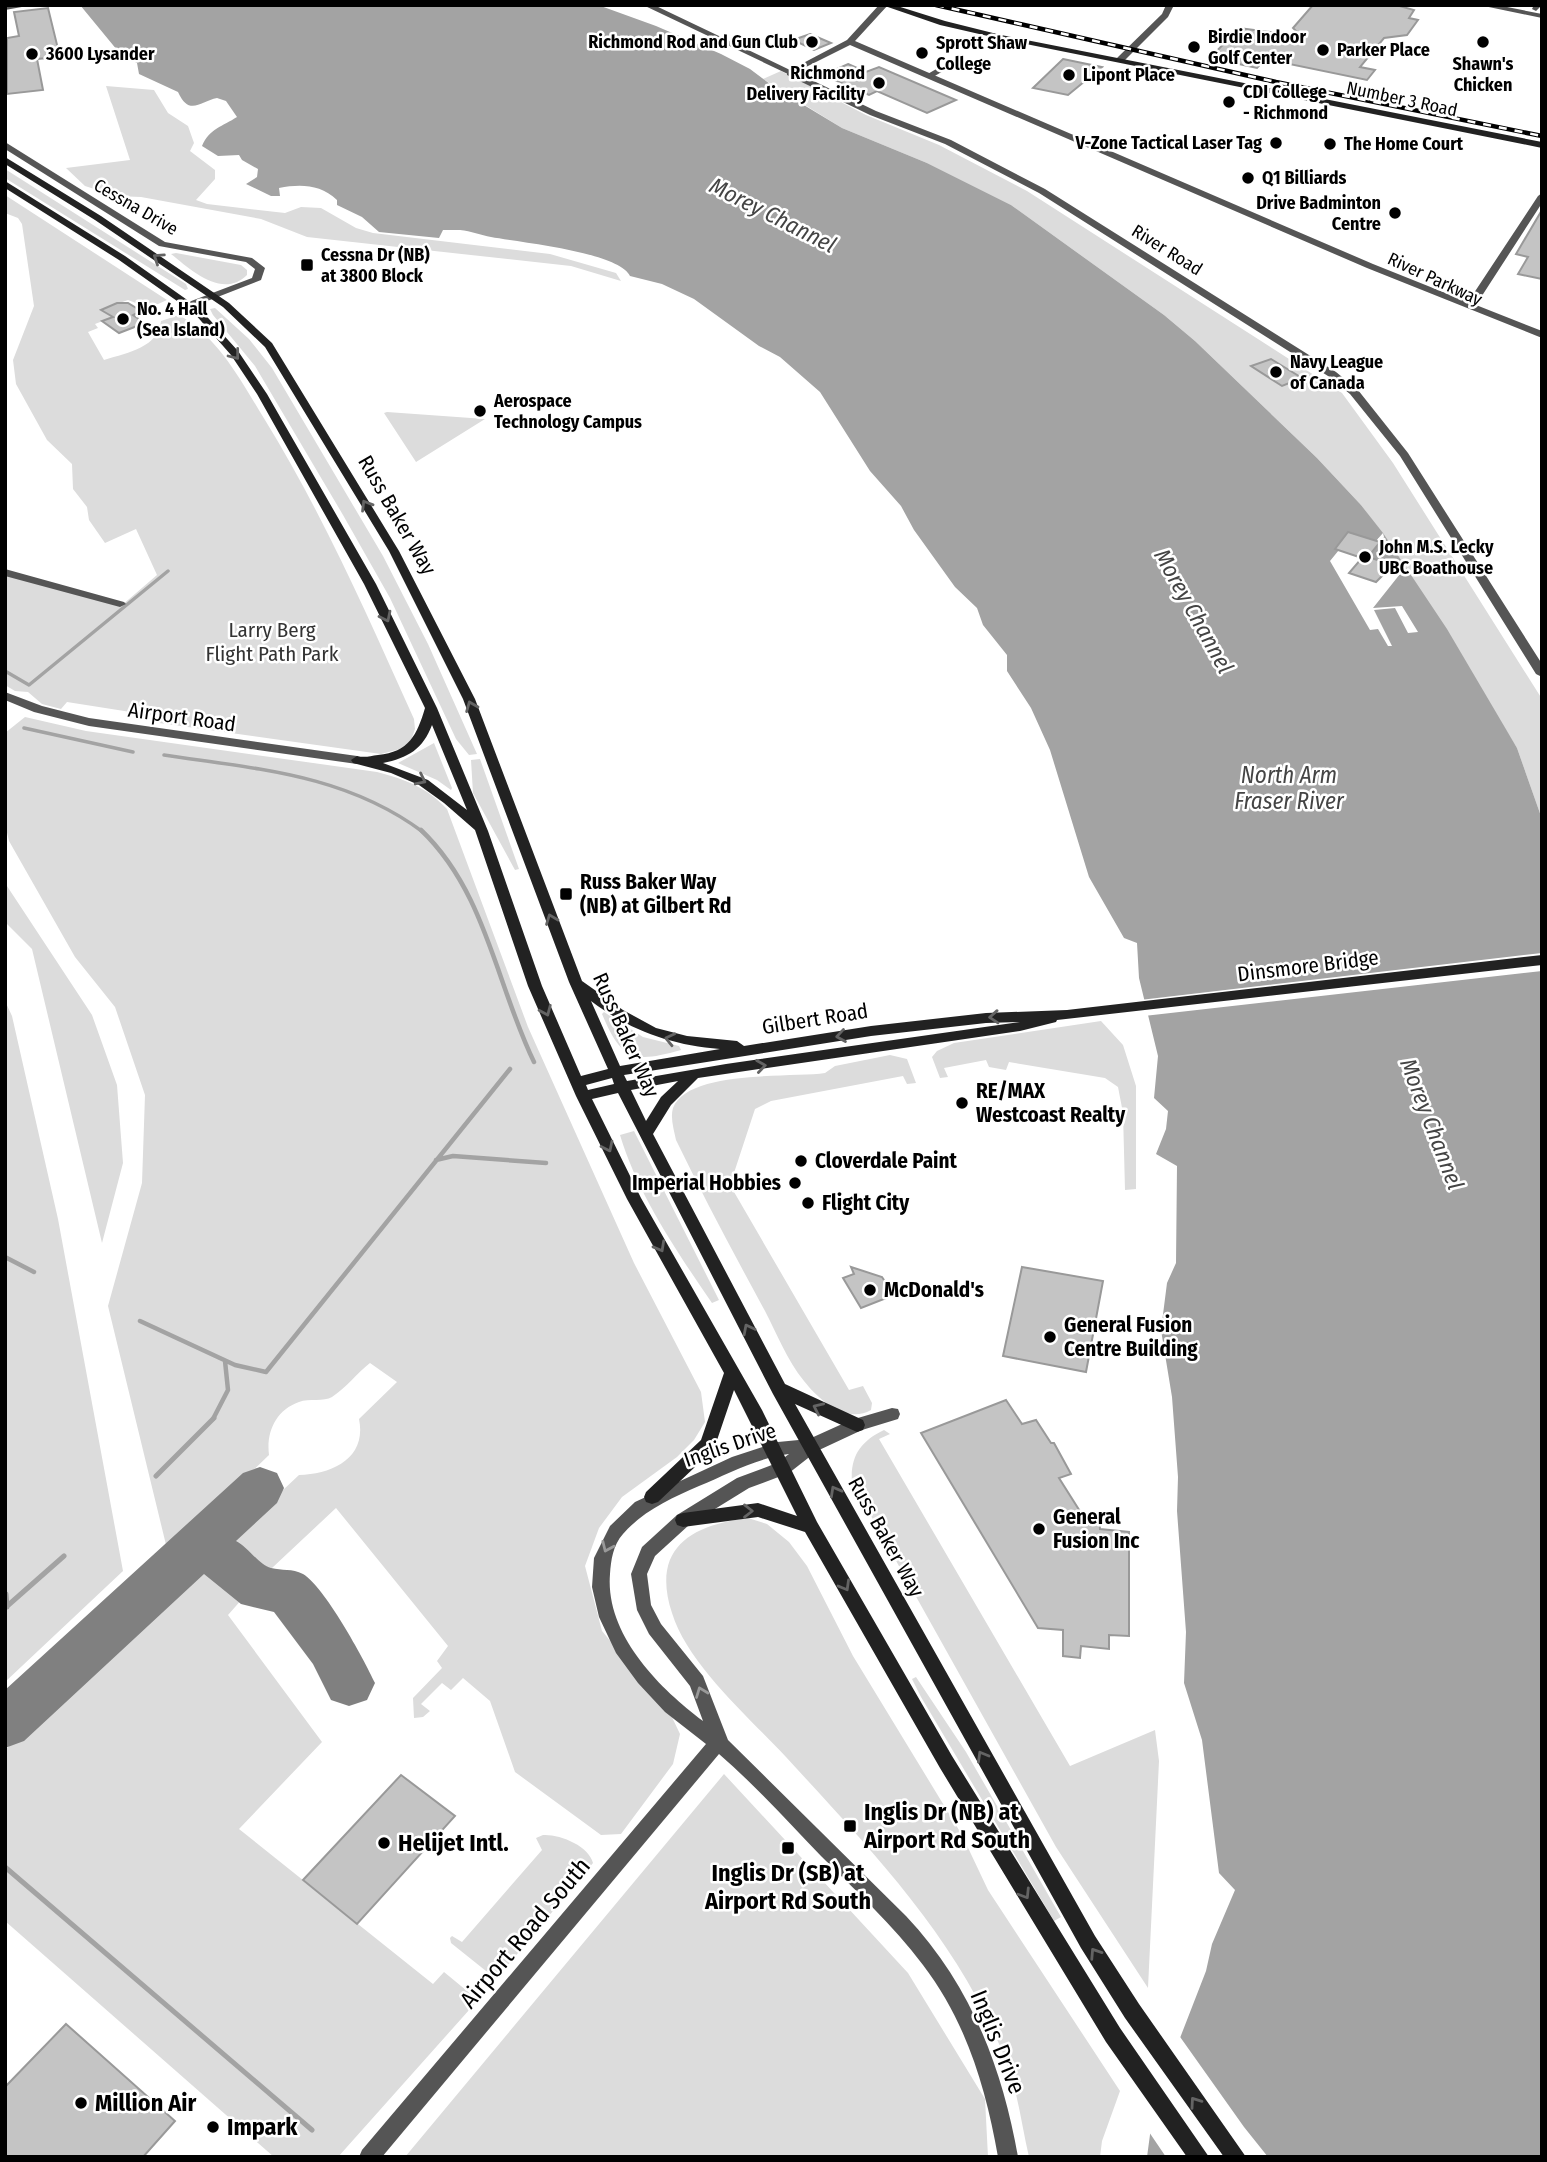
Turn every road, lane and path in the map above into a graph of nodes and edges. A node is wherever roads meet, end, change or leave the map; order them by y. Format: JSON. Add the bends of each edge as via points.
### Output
{"nodes":[{"id":1,"x":29,"y":5,"type":"edge"},
{"id":2,"x":647,"y":5,"type":"edge"},
{"id":3,"x":885,"y":5,"type":"edge"},
{"id":4,"x":905,"y":5,"type":"edge"},
{"id":5,"x":1171,"y":5,"type":"edge"},
{"id":6,"x":1483,"y":5,"type":"edge"},
{"id":7,"x":5,"y":8,"type":"edge"},
{"id":8,"x":1539,"y":10,"type":"edge"},
{"id":9,"x":850,"y":42,"type":"junction"},
{"id":10,"x":1123,"y":57,"type":"junction"},
{"id":11,"x":941,"y":70,"type":"dead end"},
{"id":12,"x":790,"y":73,"type":"junction"},
{"id":13,"x":930,"y":75,"type":"junction"},
{"id":14,"x":1542,"y":138,"type":"edge"},
{"id":15,"x":5,"y":145,"type":"edge"},
{"id":16,"x":1542,"y":145,"type":"edge"},
{"id":17,"x":5,"y":162,"type":"edge"},
{"id":18,"x":5,"y":184,"type":"edge"},
{"id":19,"x":1542,"y":185,"type":"edge"},
{"id":20,"x":1541,"y":196,"type":"edge"},
{"id":21,"x":1370,"y":266,"type":"junction"},
{"id":22,"x":215,"y":296,"type":"junction"},
{"id":23,"x":189,"y":305,"type":"junction"},
{"id":24,"x":1471,"y":305,"type":"junction"},
{"id":25,"x":1542,"y":335,"type":"edge"},
{"id":26,"x":1542,"y":342,"type":"edge"},
{"id":27,"x":5,"y":572,"type":"edge"},
{"id":28,"x":120,"y":604,"type":"dead end"},
{"id":29,"x":1542,"y":674,"type":"edge"},
{"id":30,"x":5,"y":696,"type":"edge"},
{"id":31,"x":431,"y":708,"type":"junction"},
{"id":32,"x":357,"y":760,"type":"junction"},
{"id":33,"x":482,"y":831,"type":"junction"},
{"id":34,"x":1542,"y":960,"type":"edge"},
{"id":35,"x":576,"y":982,"type":"junction"},
{"id":36,"x":1079,"y":1014,"type":"joint"},
{"id":37,"x":1062,"y":1016,"type":"junction"},
{"id":38,"x":762,"y":1049,"type":"junction"},
{"id":39,"x":693,"y":1076,"type":"junction"},
{"id":40,"x":619,"y":1079,"type":"junction"},
{"id":41,"x":581,"y":1089,"type":"junction"},
{"id":42,"x":647,"y":1131,"type":"junction"},
{"id":43,"x":732,"y":1376,"type":"junction"},
{"id":44,"x":779,"y":1390,"type":"junction"},
{"id":45,"x":892,"y":1414,"type":"dead end"},
{"id":46,"x":857,"y":1425,"type":"junction"},
{"id":47,"x":811,"y":1446,"type":"junction"},
{"id":48,"x":774,"y":1450,"type":"junction"},
{"id":49,"x":783,"y":1468,"type":"junction"},
{"id":50,"x":652,"y":1497,"type":"junction"},
{"id":51,"x":683,"y":1520,"type":"junction"},
{"id":52,"x":811,"y":1527,"type":"junction"},
{"id":53,"x":719,"y":1741,"type":"junction"},
{"id":54,"x":369,"y":2157,"type":"edge"},
{"id":55,"x":1008,"y":2157,"type":"edge"},
{"id":56,"x":1199,"y":2157,"type":"edge"},
{"id":57,"x":1236,"y":2157,"type":"edge"}],
"edges":[{"from":1,"to":7,"type":"street"},
{"from":2,"to":12,"type":"street","name":"River Road"},
{"from":3,"to":9,"type":"street"},
{"from":3,"to":10,"type":"main road","name":"Number 3 Road","via":[[926,18]]},
{"from":4,"to":10,"type":"main road","name":"Number 3 Road"},
{"from":5,"to":10,"type":"street"},
{"from":6,"to":8,"type":"street"},
{"from":9,"to":12,"type":"street"},
{"from":9,"to":13,"type":"street"},
{"from":10,"to":14,"type":"main road","name":"Number 3 Road"},
{"from":10,"to":16,"type":"main road","name":"Number 3 Road"},
{"from":11,"to":13,"type":"street"},
{"from":12,"to":29,"type":"street","name":"River Road","via":[[948,142],[1042,191],[1332,374],[1354,392],[1404,455]]},
{"from":13,"to":21,"type":"street"},
{"from":15,"to":22,"type":"street","name":"Cessna Drive","via":[[162,244],[249,260],[260,268],[256,279],[247,285]]},
{"from":22,"to":17,"type":"main road","name":"Russ Baker Way","one_way":true},
{"from":18,"to":23,"type":"main road"},
{"from":19,"to":20,"type":"street"},
{"from":20,"to":24,"type":"street"},
{"from":21,"to":24,"type":"street","name":"River Parkway"},
{"from":21,"to":26,"type":"street","name":"River Parkway"},
{"from":22,"to":23,"type":"street","name":"Cessna Drive"},
{"from":35,"to":22,"type":"main road","name":"Russ Baker Way","one_way":true,"via":[[469,698],[398,559],[269,345]]},
{"from":23,"to":31,"type":"main road","one_way":true,"via":[[235,353],[262,394],[370,584]]},
{"from":24,"to":25,"type":"street","name":"River Parkway"},
{"from":24,"to":26,"type":"street","via":[[1476,312]]},
{"from":27,"to":28,"type":"street"},
{"from":30,"to":32,"type":"street","name":"Airport Road","via":[[89,722]]},
{"from":31,"to":32,"type":"main road","via":[[420,742],[412,750],[396,757]]},
{"from":31,"to":33,"type":"main road"},
{"from":32,"to":33,"type":"main road","one_way":true,"via":[[425,781]]},
{"from":33,"to":41,"type":"main road","one_way":true,"via":[[535,986]]},
{"from":34,"to":36,"type":"main road","name":"Dinsmore Bridge"},
{"from":38,"to":35,"type":"main road","one_way":true,"via":[[648,1033]]},
{"from":35,"to":40,"type":"main road","name":"Russ Baker Way"},
{"from":36,"to":37,"type":"main road","name":"Gilbert Road"},
{"from":37,"to":38,"type":"main road","name":"Gilbert Road","one_way":true,"via":[[986,1018]]},
{"from":39,"to":37,"type":"main road","name":"Gilbert Road","one_way":true,"via":[[1030,1026]]},
{"from":38,"to":40,"type":"main road","name":"Gilbert Road"},
{"from":39,"to":40,"type":"main road","name":"Gilbert Road"},
{"from":39,"to":42,"type":"main road","via":[[666,1101]]},
{"from":40,"to":41,"type":"main road","name":"Gilbert Road"},
{"from":40,"to":42,"type":"main road","name":"Russ Baker Way"},
{"from":41,"to":43,"type":"main road","one_way":true,"via":[[634,1199]]},
{"from":44,"to":42,"type":"main road","name":"Russ Baker Way","one_way":true},
{"from":43,"to":48,"type":"main road"},
{"from":43,"to":50,"type":"main road","via":[[708,1444]]},
{"from":46,"to":44,"type":"main road","one_way":true},
{"from":44,"to":47,"type":"main road","name":"Russ Baker Way"},
{"from":45,"to":46,"type":"street"},
{"from":46,"to":47,"type":"street"},
{"from":47,"to":48,"type":"street","name":"Inglis Drive"},
{"from":47,"to":49,"type":"street","name":"Inglis Drive"},
{"from":57,"to":47,"type":"main road","name":"Russ Baker Way","one_way":true,"via":[[1132,2011],[1047,1872]]},
{"from":48,"to":49,"type":"main road"},
{"from":48,"to":50,"type":"street","name":"Inglis Drive"},
{"from":49,"to":51,"type":"street","name":"Inglis Drive","via":[[743,1483]]},
{"from":49,"to":52,"type":"main road"},
{"from":50,"to":53,"type":"street","name":"Inglis Drive","one_way":true,"via":[[623,1522],[604,1550],[598,1576],[603,1605],[632,1660],[671,1706]]},
{"from":51,"to":52,"type":"main road","one_way":true,"via":[[758,1510]]},
{"from":53,"to":51,"type":"street","name":"Inglis Drive","one_way":true,"via":[[697,1682],[655,1629],[638,1587],[648,1552]]},
{"from":52,"to":56,"type":"main road","one_way":true,"via":[[1018,1884],[1113,2035]]},
{"from":53,"to":54,"type":"street","name":"Airport Road South"},
{"from":53,"to":55,"type":"street","name":"Inglis Drive","via":[[842,1863],[932,1961],[969,2023],[993,2087]]}]}
